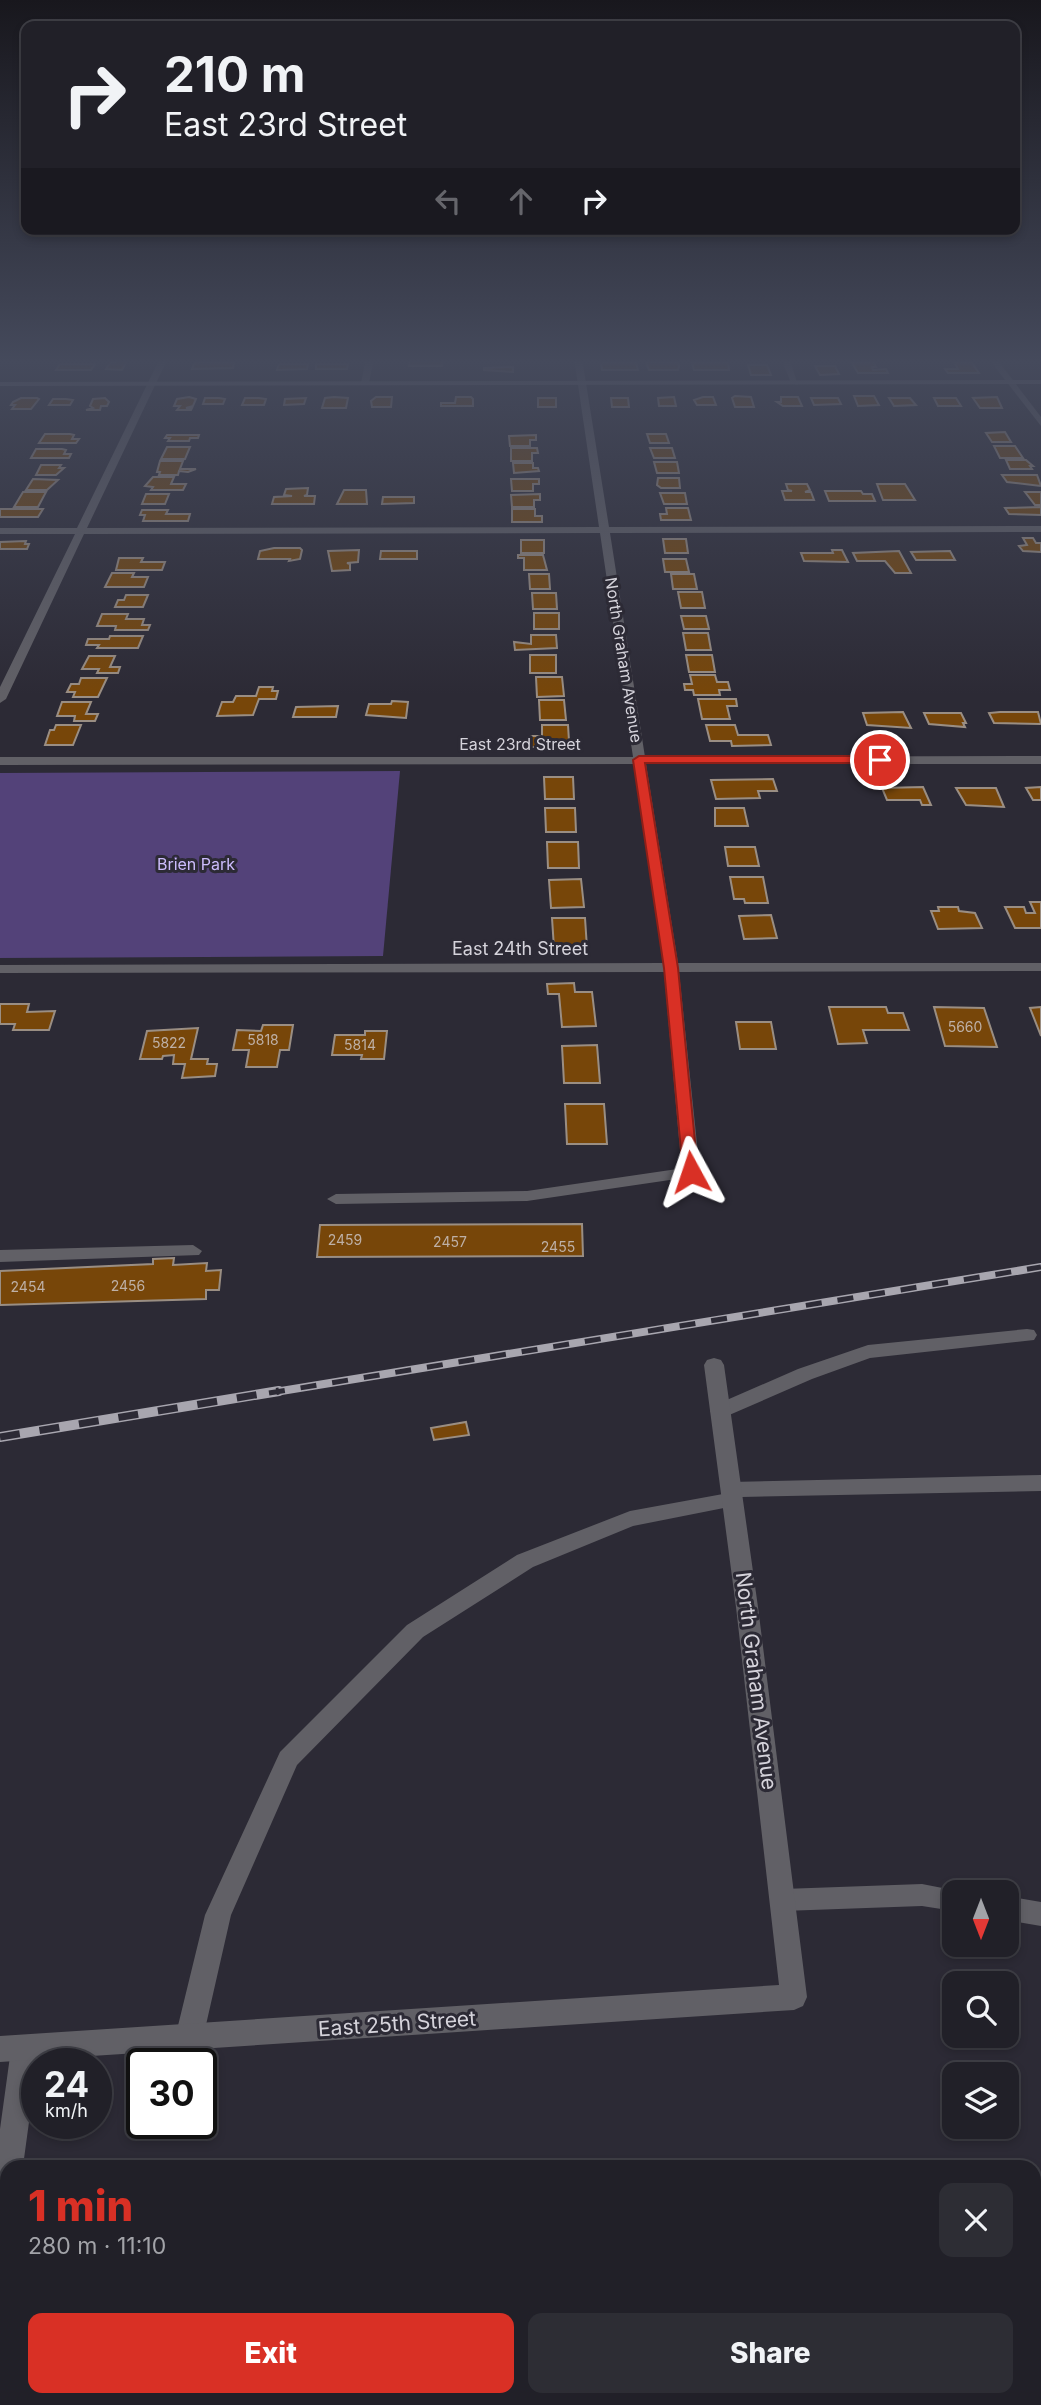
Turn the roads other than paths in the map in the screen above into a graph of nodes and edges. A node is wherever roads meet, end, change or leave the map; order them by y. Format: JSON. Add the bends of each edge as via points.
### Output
{"nodes":[{"id":1,"x":109,"y":470,"type":"edge"},
{"id":2,"x":595,"y":470,"type":"edge"},
{"id":3,"x":1041,"y":529,"type":"edge"},
{"id":4,"x":604,"y":530,"type":"junction"},
{"id":5,"x":0,"y":531,"type":"edge"},
{"id":6,"x":80,"y":531,"type":"junction"},
{"id":7,"x":0,"y":699,"type":"edge"},
{"id":8,"x":639,"y":760,"type":"junction"},
{"id":9,"x":1041,"y":760,"type":"edge"},
{"id":10,"x":0,"y":761,"type":"edge"},
{"id":11,"x":1041,"y":967,"type":"edge"},
{"id":12,"x":671,"y":968,"type":"junction"},
{"id":13,"x":0,"y":969,"type":"edge"},
{"id":14,"x":336,"y":1199,"type":"dead end"},
{"id":15,"x":193,"y":1251,"type":"dead end"},
{"id":16,"x":0,"y":1256,"type":"edge"},
{"id":17,"x":1027,"y":1335,"type":"dead end"},
{"id":18,"x":713,"y":1365,"type":"dead end"},
{"id":19,"x":720,"y":1411,"type":"junction"},
{"id":20,"x":1041,"y":1483,"type":"edge"},
{"id":21,"x":732,"y":1495,"type":"junction"},
{"id":22,"x":942,"y":1898,"type":"edge"},
{"id":23,"x":783,"y":1900,"type":"junction"},
{"id":24,"x":1019,"y":1910,"type":"edge"},
{"id":25,"x":1041,"y":1914,"type":"edge"},
{"id":26,"x":794,"y":1997,"type":"joint"},
{"id":27,"x":190,"y":2038,"type":"junction"},
{"id":28,"x":12,"y":2049,"type":"edge"},
{"id":29,"x":9,"y":2160,"type":"edge"}],
"edges":[{"from":1,"to":6,"type":"street"},
{"from":2,"to":4,"type":"street","name":"North Graham Avenue"},
{"from":3,"to":4,"type":"street"},
{"from":4,"to":6,"type":"street"},
{"from":4,"to":8,"type":"street","name":"North Graham Avenue"},
{"from":5,"to":6,"type":"street"},
{"from":6,"to":7,"type":"street"},
{"from":8,"to":9,"type":"street","name":"East 23rd Street"},
{"from":8,"to":10,"type":"street","name":"East 23rd Street"},
{"from":8,"to":12,"type":"street","name":"North Graham Avenue"},
{"from":11,"to":12,"type":"street","name":"East 24th Street"},
{"from":12,"to":13,"type":"street","name":"East 24th Street"},
{"from":12,"to":14,"type":"street","name":"North Graham Avenue","via":[[691,1172],[527,1196]]},
{"from":15,"to":16,"type":"street"},
{"from":17,"to":19,"type":"street","via":[[868,1352]]},
{"from":18,"to":19,"type":"street","name":"North Graham Avenue"},
{"from":19,"to":21,"type":"street","name":"North Graham Avenue"},
{"from":20,"to":21,"type":"street"},
{"from":21,"to":23,"type":"street","name":"North Graham Avenue"},
{"from":21,"to":27,"type":"street","via":[[630,1520],[525,1561],[415,1631],[288,1759],[218,1914]]},
{"from":22,"to":23,"type":"street"},
{"from":23,"to":26,"type":"street","name":"North Graham Avenue"},
{"from":24,"to":25,"type":"street"},
{"from":26,"to":27,"type":"street","name":"East 25th Street"},
{"from":27,"to":28,"type":"street","name":"East 25th Street"},
{"from":28,"to":29,"type":"street"}]}
